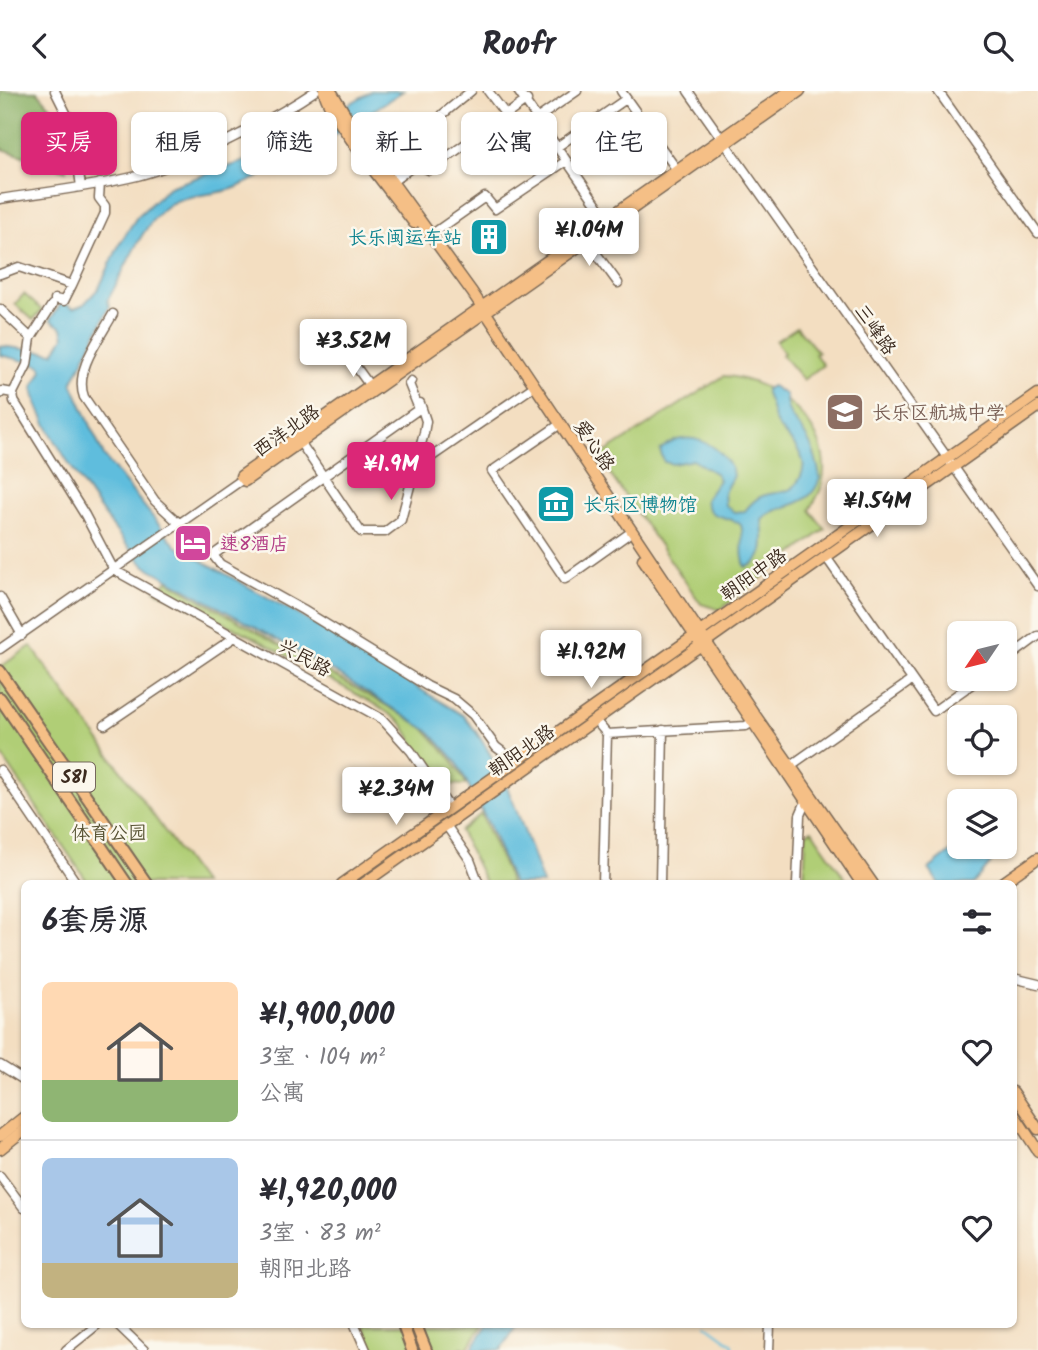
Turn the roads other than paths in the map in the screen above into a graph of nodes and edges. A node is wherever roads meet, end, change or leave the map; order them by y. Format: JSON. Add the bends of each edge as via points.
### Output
{"nodes":[{"id":1,"x":55,"y":91,"type":"edge"},
{"id":2,"x":315,"y":91,"type":"edge"},
{"id":3,"x":471,"y":91,"type":"edge"},
{"id":4,"x":488,"y":91,"type":"edge"},
{"id":5,"x":518,"y":91,"type":"edge"},
{"id":6,"x":577,"y":91,"type":"edge"},
{"id":7,"x":688,"y":91,"type":"edge"},
{"id":8,"x":789,"y":91,"type":"edge"},
{"id":9,"x":800,"y":91,"type":"edge"},
{"id":10,"x":938,"y":91,"type":"edge"},
{"id":11,"x":328,"y":94,"type":"edge"},
{"id":12,"x":623,"y":95,"type":"edge"},
{"id":13,"x":527,"y":100,"type":"junction"},
{"id":14,"x":504,"y":112,"type":"edge"},
{"id":15,"x":510,"y":112,"type":"edge"},
{"id":16,"x":534,"y":112,"type":"edge"},
{"id":17,"x":547,"y":112,"type":"edge"},
{"id":18,"x":723,"y":141,"type":"junction"},
{"id":19,"x":461,"y":147,"type":"edge"},
{"id":20,"x":557,"y":147,"type":"joint"},
{"id":21,"x":566,"y":160,"type":"junction"},
{"id":22,"x":677,"y":170,"type":"junction"},
{"id":23,"x":100,"y":183,"type":"junction"},
{"id":24,"x":390,"y":183,"type":"junction"},
{"id":25,"x":81,"y":187,"type":"junction"},
{"id":26,"x":0,"y":199,"type":"edge"},
{"id":27,"x":607,"y":219,"type":"junction"},
{"id":28,"x":1038,"y":233,"type":"edge"},
{"id":29,"x":431,"y":235,"type":"junction"},
{"id":30,"x":586,"y":238,"type":"junction"},
{"id":31,"x":0,"y":274,"type":"edge"},
{"id":32,"x":618,"y":283,"type":"dead end"},
{"id":33,"x":72,"y":285,"type":"junction"},
{"id":34,"x":0,"y":309,"type":"edge"},
{"id":35,"x":481,"y":310,"type":"junction"},
{"id":36,"x":113,"y":314,"type":"dead end"},
{"id":37,"x":307,"y":330,"type":"dead end"},
{"id":38,"x":31,"y":338,"type":"junction"},
{"id":39,"x":404,"y":368,"type":"junction"},
{"id":40,"x":411,"y":381,"type":"junction"},
{"id":41,"x":370,"y":386,"type":"junction"},
{"id":42,"x":530,"y":389,"type":"junction"},
{"id":43,"x":13,"y":393,"type":"junction"},
{"id":44,"x":0,"y":394,"type":"edge"},
{"id":45,"x":1038,"y":394,"type":"edge"},
{"id":46,"x":1038,"y":407,"type":"edge"},
{"id":47,"x":556,"y":427,"type":"junction"},
{"id":48,"x":300,"y":442,"type":"junction"},
{"id":49,"x":950,"y":462,"type":"junction"},
{"id":50,"x":421,"y":464,"type":"dead end"},
{"id":51,"x":323,"y":477,"type":"junction"},
{"id":52,"x":243,"y":478,"type":"junction"},
{"id":53,"x":180,"y":524,"type":"junction"},
{"id":54,"x":626,"y":535,"type":"junction"},
{"id":55,"x":826,"y":557,"type":"junction"},
{"id":56,"x":801,"y":568,"type":"junction"},
{"id":57,"x":114,"y":571,"type":"junction"},
{"id":58,"x":1038,"y":586,"type":"edge"},
{"id":59,"x":0,"y":597,"type":"edge"},
{"id":60,"x":22,"y":635,"type":"junction"},
{"id":61,"x":1038,"y":636,"type":"edge"},
{"id":62,"x":235,"y":637,"type":"junction"},
{"id":63,"x":700,"y":638,"type":"junction"},
{"id":64,"x":0,"y":649,"type":"edge"},
{"id":65,"x":1017,"y":651,"type":"edge"},
{"id":66,"x":0,"y":671,"type":"edge"},
{"id":67,"x":912,"y":680,"type":"junction"},
{"id":68,"x":962,"y":691,"type":"edge"},
{"id":69,"x":0,"y":698,"type":"edge"},
{"id":70,"x":595,"y":720,"type":"junction"},
{"id":71,"x":751,"y":723,"type":"junction"},
{"id":72,"x":105,"y":726,"type":"dead end"},
{"id":73,"x":663,"y":730,"type":"junction"},
{"id":74,"x":607,"y":734,"type":"junction"},
{"id":75,"x":515,"y":761,"type":"junction"},
{"id":76,"x":790,"y":766,"type":"junction"},
{"id":77,"x":0,"y":770,"type":"edge"},
{"id":78,"x":10,"y":785,"type":"junction"},
{"id":79,"x":0,"y":789,"type":"edge"},
{"id":80,"x":806,"y":800,"type":"junction"},
{"id":81,"x":449,"y":807,"type":"junction"},
{"id":82,"x":446,"y":825,"type":"junction"},
{"id":83,"x":1038,"y":858,"type":"edge"},
{"id":84,"x":1038,"y":866,"type":"edge"},
{"id":85,"x":75,"y":880,"type":"edge"},
{"id":86,"x":124,"y":880,"type":"edge"},
{"id":87,"x":144,"y":880,"type":"edge"},
{"id":88,"x":348,"y":880,"type":"edge"},
{"id":89,"x":369,"y":880,"type":"edge"},
{"id":90,"x":478,"y":880,"type":"edge"},
{"id":91,"x":603,"y":880,"type":"edge"},
{"id":92,"x":660,"y":880,"type":"edge"},
{"id":93,"x":797,"y":880,"type":"edge"},
{"id":94,"x":859,"y":880,"type":"edge"},
{"id":95,"x":870,"y":880,"type":"edge"},
{"id":96,"x":1007,"y":880,"type":"edge"},
{"id":97,"x":1017,"y":881,"type":"edge"},
{"id":98,"x":1017,"y":979,"type":"edge"},
{"id":99,"x":1038,"y":983,"type":"edge"},
{"id":100,"x":0,"y":1065,"type":"edge"},
{"id":101,"x":21,"y":1078,"type":"edge"},
{"id":102,"x":1017,"y":1098,"type":"edge"},
{"id":103,"x":21,"y":1119,"type":"edge"},
{"id":104,"x":1017,"y":1119,"type":"edge"},
{"id":105,"x":1038,"y":1129,"type":"edge"},
{"id":106,"x":21,"y":1132,"type":"edge"},
{"id":107,"x":0,"y":1136,"type":"edge"},
{"id":108,"x":0,"y":1149,"type":"edge"},
{"id":109,"x":1038,"y":1151,"type":"edge"},
{"id":110,"x":0,"y":1176,"type":"edge"},
{"id":111,"x":21,"y":1204,"type":"edge"},
{"id":112,"x":93,"y":1328,"type":"edge"},
{"id":113,"x":121,"y":1328,"type":"edge"},
{"id":114,"x":356,"y":1328,"type":"edge"},
{"id":115,"x":404,"y":1328,"type":"edge"},
{"id":116,"x":417,"y":1328,"type":"edge"},
{"id":117,"x":770,"y":1328,"type":"edge"},
{"id":118,"x":66,"y":1350,"type":"edge"},
{"id":119,"x":144,"y":1350,"type":"edge"},
{"id":120,"x":366,"y":1350,"type":"edge"},
{"id":121,"x":412,"y":1350,"type":"edge"},
{"id":122,"x":426,"y":1350,"type":"edge"},
{"id":123,"x":769,"y":1350,"type":"edge"}],
"edges":[{"from":1,"to":25,"type":"street","via":[[73,127]]},
{"from":2,"to":23,"type":"street","via":[[278,114],[157,170]]},
{"from":3,"to":24,"type":"street","via":[[443,114]]},
{"from":4,"to":14,"type":"street"},
{"from":5,"to":13,"type":"street"},
{"from":6,"to":17,"type":"street"},
{"from":7,"to":18,"type":"street","name":"三峰路"},
{"from":8,"to":18,"type":"main road"},
{"from":9,"to":18,"type":"main road"},
{"from":10,"to":28,"type":"street"},
{"from":11,"to":24,"type":"main road","name":"爱心路"},
{"from":12,"to":20,"type":"street"},
{"from":12,"to":22,"type":"street"},
{"from":13,"to":15,"type":"street"},
{"from":13,"to":16,"type":"street"},
{"from":18,"to":22,"type":"main road"},
{"from":18,"to":30,"type":"main road"},
{"from":18,"to":49,"type":"street","name":"三峰路"},
{"from":19,"to":24,"type":"street","via":[[429,170],[416,164]]},
{"from":20,"to":21,"type":"street"},
{"from":21,"to":27,"type":"street"},
{"from":21,"to":29,"type":"street","via":[[495,209],[485,197]]},
{"from":22,"to":27,"type":"main road"},
{"from":23,"to":25,"type":"street"},
{"from":23,"to":33,"type":"street","via":[[100,198],[106,206]]},
{"from":24,"to":29,"type":"main road","name":"爱心路"},
{"from":24,"to":35,"type":"main road","name":"爱心路"},
{"from":25,"to":26,"type":"street"},
{"from":27,"to":30,"type":"main road"},
{"from":29,"to":35,"type":"main road","name":"爱心路"},
{"from":30,"to":32,"type":"street"},
{"from":30,"to":35,"type":"main road"},
{"from":31,"to":33,"type":"street","via":[[19,267]]},
{"from":33,"to":38,"type":"street","via":[[64,301],[54,302]]},
{"from":34,"to":38,"type":"street"},
{"from":35,"to":39,"type":"main road","name":"西洋北路"},
{"from":35,"to":41,"type":"main road","name":"西洋北路"},
{"from":35,"to":42,"type":"main road","name":"爱心路"},
{"from":35,"to":63,"type":"main road","name":"爱心路"},
{"from":36,"to":53,"type":"street","via":[[80,385],[155,501]]},
{"from":37,"to":41,"type":"street","via":[[349,357]]},
{"from":38,"to":43,"type":"street","via":[[27,365]]},
{"from":39,"to":40,"type":"street"},
{"from":39,"to":48,"type":"main road","name":"西洋北路"},
{"from":40,"to":51,"type":"street","via":[[419,409]]},
{"from":40,"to":51,"type":"street","via":[[426,421],[397,526],[385,532],[361,532]]},
{"from":41,"to":52,"type":"main road","name":"西洋北路"},
{"from":42,"to":47,"type":"main road","name":"爱心路"},
{"from":42,"to":50,"type":"street"},
{"from":43,"to":44,"type":"street"},
{"from":43,"to":57,"type":"street","via":[[19,412],[46,449]]},
{"from":45,"to":49,"type":"main road","name":"朝阳中路"},
{"from":46,"to":49,"type":"main road","name":"朝阳中路"},
{"from":47,"to":54,"type":"main road","name":"爱心路"},
{"from":47,"to":54,"type":"street","via":[[492,471],[565,579]]},
{"from":48,"to":51,"type":"street"},
{"from":48,"to":52,"type":"main road","name":"西洋北路"},
{"from":49,"to":55,"type":"main road","name":"朝阳中路"},
{"from":49,"to":56,"type":"main road","name":"朝阳中路"},
{"from":49,"to":58,"type":"street","name":"三峰路"},
{"from":51,"to":75,"type":"street","via":[[213,555],[220,564],[454,699],[473,715],[496,747]]},
{"from":52,"to":53,"type":"street","name":"西洋北路"},
{"from":53,"to":57,"type":"street","name":"西洋北路"},
{"from":54,"to":63,"type":"main road","name":"爱心路"},
{"from":55,"to":56,"type":"main road","name":"朝阳中路"},
{"from":55,"to":67,"type":"street"},
{"from":56,"to":63,"type":"main road","name":"朝阳中路"},
{"from":57,"to":60,"type":"street"},
{"from":57,"to":62,"type":"street","name":"兴民路"},
{"from":59,"to":60,"type":"street"},
{"from":60,"to":64,"type":"street"},
{"from":61,"to":65,"type":"street"},
{"from":62,"to":72,"type":"street"},
{"from":62,"to":81,"type":"street","name":"兴民路","via":[[382,719],[411,751]]},
{"from":63,"to":70,"type":"main road","name":"朝阳北路"},
{"from":63,"to":71,"type":"main road","name":"爱心路"},
{"from":63,"to":75,"type":"main road","name":"朝阳北路"},
{"from":63,"to":76,"type":"main road","name":"爱心路"},
{"from":66,"to":87,"type":"highway","number":"S81"},
{"from":67,"to":68,"type":"street","via":[[934,711]]},
{"from":67,"to":76,"type":"street"},
{"from":69,"to":86,"type":"highway","number":"S81"},
{"from":70,"to":74,"type":"street"},
{"from":70,"to":82,"type":"main road","name":"朝阳北路"},
{"from":71,"to":73,"type":"street"},
{"from":71,"to":80,"type":"main road","name":"爱心路"},
{"from":73,"to":74,"type":"street"},
{"from":73,"to":92,"type":"street"},
{"from":74,"to":91,"type":"street"},
{"from":75,"to":81,"type":"main road","name":"朝阳北路"},
{"from":76,"to":95,"type":"main road","name":"爱心路"},
{"from":77,"to":78,"type":"street"},
{"from":78,"to":79,"type":"street"},
{"from":78,"to":85,"type":"street"},
{"from":80,"to":93,"type":"street","via":[[800,815]]},
{"from":80,"to":94,"type":"main road","name":"爱心路"},
{"from":81,"to":88,"type":"main road","name":"朝阳北路"},
{"from":82,"to":89,"type":"main road","name":"朝阳北路"},
{"from":82,"to":90,"type":"street"},
{"from":83,"to":96,"type":"main road"},
{"from":84,"to":97,"type":"main road"},
{"from":98,"to":99,"type":"street"},
{"from":100,"to":101,"type":"street"},
{"from":102,"to":105,"type":"main road"},
{"from":103,"to":107,"type":"main road"},
{"from":104,"to":109,"type":"main road"},
{"from":106,"to":108,"type":"main road"},
{"from":110,"to":111,"type":"street"},
{"from":112,"to":118,"type":"street"},
{"from":113,"to":119,"type":"street"},
{"from":114,"to":120,"type":"street"},
{"from":115,"to":121,"type":"highway"},
{"from":116,"to":122,"type":"highway"},
{"from":117,"to":123,"type":"street"}]}
